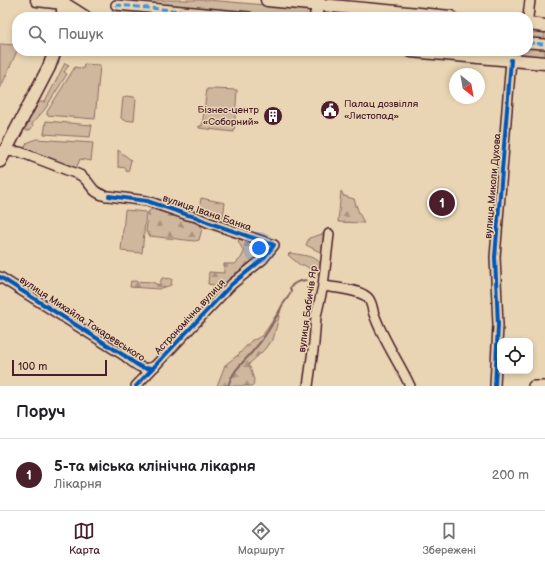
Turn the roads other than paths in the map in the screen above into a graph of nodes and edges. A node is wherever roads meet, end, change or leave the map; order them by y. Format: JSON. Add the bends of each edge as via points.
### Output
{"nodes":[{"id":1,"x":37,"y":0,"type":"edge"},
{"id":2,"x":267,"y":0,"type":"edge"},
{"id":3,"x":530,"y":0,"type":"edge"},
{"id":4,"x":65,"y":1,"type":"edge"},
{"id":5,"x":314,"y":3,"type":"edge"},
{"id":6,"x":116,"y":5,"type":"dead end"},
{"id":7,"x":63,"y":12,"type":"edge"},
{"id":8,"x":79,"y":12,"type":"edge"},
{"id":9,"x":194,"y":12,"type":"edge"},
{"id":10,"x":352,"y":12,"type":"edge"},
{"id":11,"x":529,"y":12,"type":"edge"},
{"id":12,"x":533,"y":25,"type":"edge"},
{"id":13,"x":545,"y":26,"type":"edge"},
{"id":14,"x":533,"y":43,"type":"edge"},
{"id":15,"x":545,"y":44,"type":"edge"},
{"id":16,"x":53,"y":56,"type":"edge"},
{"id":17,"x":467,"y":56,"type":"edge"},
{"id":18,"x":511,"y":60,"type":"junction"},
{"id":19,"x":545,"y":63,"type":"edge"},
{"id":20,"x":2,"y":154,"type":"edge"},
{"id":21,"x":329,"y":234,"type":"dead end"},
{"id":22,"x":274,"y":245,"type":"joint"},
{"id":23,"x":0,"y":277,"type":"edge"},
{"id":24,"x":323,"y":286,"type":"junction"},
{"id":25,"x":156,"y":366,"type":"junction"},
{"id":26,"x":140,"y":367,"type":"junction"},
{"id":27,"x":136,"y":386,"type":"edge"},
{"id":28,"x":308,"y":386,"type":"edge"},
{"id":29,"x":410,"y":386,"type":"edge"},
{"id":30,"x":495,"y":386,"type":"edge"},
{"id":31,"x":533,"y":386,"type":"edge"},
{"id":32,"x":545,"y":386,"type":"edge"}],
"edges":[{"from":1,"to":4,"type":"main road"},
{"from":2,"to":5,"type":"main road"},
{"from":3,"to":11,"type":"street"},
{"from":4,"to":7,"type":"main road"},
{"from":4,"to":8,"type":"main road"},
{"from":5,"to":10,"type":"main road"},
{"from":6,"to":9,"type":"street"},
{"from":12,"to":13,"type":"main road"},
{"from":14,"to":15,"type":"street"},
{"from":16,"to":20,"type":"main road"},
{"from":17,"to":18,"type":"main road"},
{"from":18,"to":19,"type":"main road"},
{"from":18,"to":30,"type":"street","name":"вулиця Миколи Духова","via":[[495,257],[498,325]]},
{"from":20,"to":22,"type":"street","name":"вулиця Івана Банка","via":[[20,152],[80,175],[94,191],[108,196],[148,201]]},
{"from":21,"to":24,"type":"street","name":"вулиця Бабичів Яр"},
{"from":22,"to":25,"type":"street","name":"Астрономічна вулиця","via":[[264,259],[232,284]]},
{"from":23,"to":26,"type":"street","name":"вулиця Михайла Токаревського"},
{"from":24,"to":28,"type":"street","name":"вулиця Бабичів Яр","via":[[316,316]]},
{"from":24,"to":29,"type":"street","via":[[363,294],[369,299],[392,354]]},
{"from":25,"to":26,"type":"street","name":"вулиця Михайла Токаревського","via":[[150,369]]},
{"from":25,"to":27,"type":"street","name":"Астрономічна вулиця"},
{"from":26,"to":27,"type":"street","via":[[141,375]]},
{"from":31,"to":32,"type":"street"}]}
